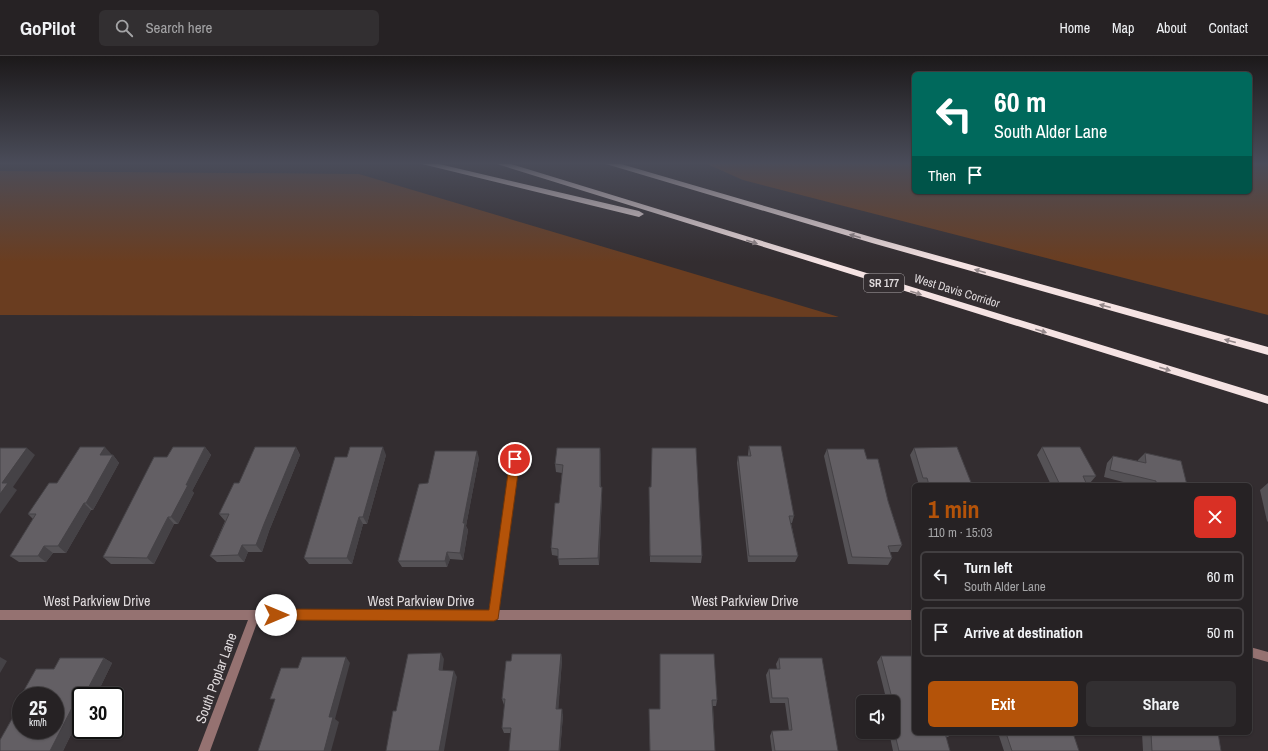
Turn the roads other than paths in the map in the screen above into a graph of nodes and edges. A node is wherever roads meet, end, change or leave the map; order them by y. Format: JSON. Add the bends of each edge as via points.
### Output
{"nodes":[{"id":1,"x":564,"y":196,"type":"edge"},
{"id":2,"x":605,"y":196,"type":"edge"},
{"id":3,"x":721,"y":196,"type":"edge"},
{"id":4,"x":728,"y":235,"type":"junction"},
{"id":5,"x":1268,"y":351,"type":"edge"},
{"id":6,"x":1268,"y":400,"type":"edge"},
{"id":7,"x":515,"y":459,"type":"dead end"},
{"id":8,"x":0,"y":615,"type":"edge"},
{"id":9,"x":255,"y":615,"type":"junction"},
{"id":10,"x":494,"y":615,"type":"junction"},
{"id":11,"x":912,"y":615,"type":"edge"},
{"id":12,"x":1252,"y":653,"type":"edge"},
{"id":13,"x":1268,"y":657,"type":"edge"},
{"id":14,"x":204,"y":751,"type":"edge"}],
"edges":[{"from":1,"to":4,"type":"highway"},
{"from":2,"to":4,"type":"highway","name":"West Davis Corridor","number":"SR 177"},
{"from":5,"to":3,"type":"highway","name":"West Davis Corridor","one_way":true},
{"from":4,"to":6,"type":"highway","name":"West Davis Corridor","number":"SR 177","one_way":true},
{"from":7,"to":10,"type":"street"},
{"from":8,"to":9,"type":"street","name":"West Parkview Drive"},
{"from":9,"to":10,"type":"street","name":"West Parkview Drive"},
{"from":9,"to":14,"type":"street","name":"South Poplar Lane"},
{"from":10,"to":11,"type":"street","name":"West Parkview Drive"},
{"from":12,"to":13,"type":"street"}]}
